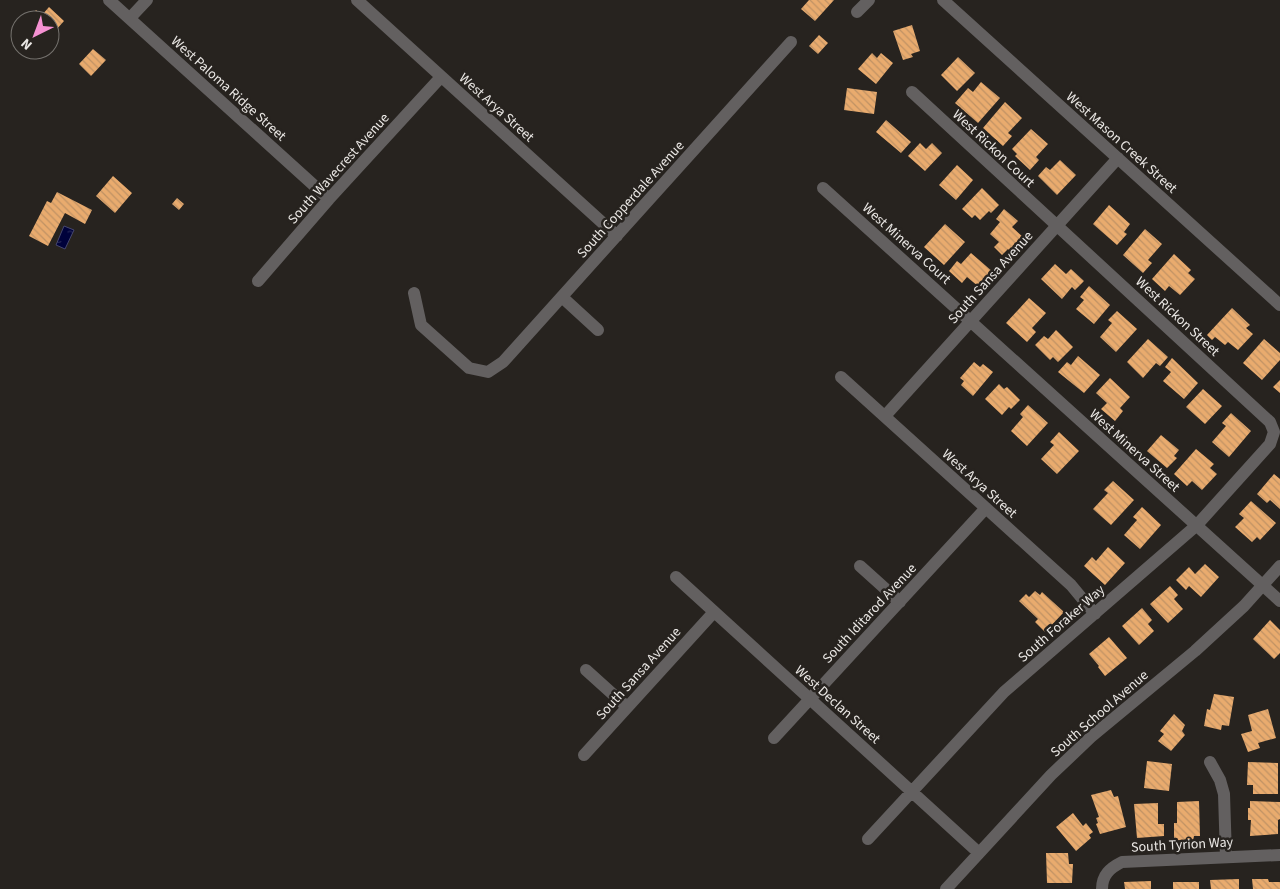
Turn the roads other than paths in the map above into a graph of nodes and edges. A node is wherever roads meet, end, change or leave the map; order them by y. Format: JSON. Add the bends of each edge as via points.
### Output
{"nodes":[{"id":1,"x":109,"y":0,"type":"edge"},
{"id":2,"x":147,"y":0,"type":"edge"},
{"id":3,"x":357,"y":0,"type":"edge"},
{"id":4,"x":869,"y":0,"type":"edge"},
{"id":5,"x":944,"y":0,"type":"edge"},
{"id":6,"x":857,"y":12,"type":"dead end"},
{"id":7,"x":130,"y":18,"type":"junction"},
{"id":8,"x":791,"y":42,"type":"dead end"},
{"id":9,"x":441,"y":77,"type":"junction"},
{"id":10,"x":912,"y":92,"type":"dead end"},
{"id":11,"x":1118,"y":158,"type":"junction"},
{"id":12,"x":823,"y":188,"type":"dead end"},
{"id":13,"x":330,"y":199,"type":"junction"},
{"id":14,"x":1057,"y":226,"type":"junction"},
{"id":15,"x":616,"y":236,"type":"junction"},
{"id":16,"x":258,"y":280,"type":"dead end"},
{"id":17,"x":414,"y":293,"type":"dead end"},
{"id":18,"x":562,"y":297,"type":"junction"},
{"id":19,"x":1280,"y":305,"type":"edge"},
{"id":20,"x":971,"y":321,"type":"junction"},
{"id":21,"x":598,"y":330,"type":"dead end"},
{"id":22,"x":841,"y":377,"type":"dead end"},
{"id":23,"x":884,"y":416,"type":"junction"},
{"id":24,"x":1274,"y":432,"type":"joint"},
{"id":25,"x":986,"y":508,"type":"junction"},
{"id":26,"x":1197,"y":526,"type":"junction"},
{"id":27,"x":860,"y":566,"type":"dead end"},
{"id":28,"x":1280,"y":566,"type":"edge"},
{"id":29,"x":676,"y":577,"type":"dead end"},
{"id":30,"x":1263,"y":586,"type":"junction"},
{"id":31,"x":1280,"y":601,"type":"edge"},
{"id":32,"x":900,"y":602,"type":"junction"},
{"id":33,"x":714,"y":612,"type":"junction"},
{"id":34,"x":1095,"y":614,"type":"junction"},
{"id":35,"x":586,"y":670,"type":"dead end"},
{"id":36,"x":810,"y":699,"type":"junction"},
{"id":37,"x":627,"y":708,"type":"junction"},
{"id":38,"x":774,"y":738,"type":"dead end"},
{"id":39,"x":584,"y":755,"type":"dead end"},
{"id":40,"x":1210,"y":762,"type":"dead end"},
{"id":41,"x":912,"y":791,"type":"junction"},
{"id":42,"x":868,"y":839,"type":"dead end"},
{"id":43,"x":979,"y":853,"type":"junction"},
{"id":44,"x":1280,"y":855,"type":"edge"},
{"id":45,"x":1226,"y":857,"type":"junction"},
{"id":46,"x":946,"y":889,"type":"edge"},
{"id":47,"x":1102,"y":889,"type":"edge"}],
"edges":[{"from":1,"to":7,"type":"street","name":"West Paloma Ridge Street"},
{"from":2,"to":7,"type":"street"},
{"from":3,"to":9,"type":"street","name":"West Arya Street"},
{"from":4,"to":6,"type":"street"},
{"from":5,"to":11,"type":"street","name":"West Mason Creek Street"},
{"from":7,"to":13,"type":"street","name":"West Paloma Ridge Street"},
{"from":8,"to":15,"type":"street","name":"South Copperdale Avenue"},
{"from":9,"to":13,"type":"street","name":"South Wavecrest Avenue"},
{"from":9,"to":15,"type":"street","name":"West Arya Street"},
{"from":10,"to":14,"type":"street","name":"West Rickon Court"},
{"from":11,"to":14,"type":"street","name":"South Sansa Avenue"},
{"from":11,"to":19,"type":"street","name":"West Mason Creek Street"},
{"from":12,"to":20,"type":"street","name":"West Minerva Court"},
{"from":13,"to":16,"type":"street","name":"South Wavecrest Avenue"},
{"from":14,"to":20,"type":"street","name":"South Sansa Avenue"},
{"from":14,"to":24,"type":"street","name":"West Rickon Street","via":[[1270,422]]},
{"from":15,"to":18,"type":"street","name":"South Copperdale Avenue"},
{"from":17,"to":18,"type":"street","name":"South Copperdale Avenue","via":[[421,325],[469,368],[488,372],[503,362]]},
{"from":18,"to":21,"type":"street"},
{"from":20,"to":23,"type":"street","name":"South Sansa Avenue"},
{"from":20,"to":26,"type":"street","name":"West Minerva Street"},
{"from":22,"to":23,"type":"street","name":"West Arya Street"},
{"from":23,"to":25,"type":"street","name":"West Arya Street"},
{"from":24,"to":26,"type":"street","name":"South Foraker Way","via":[[1270,444]]},
{"from":25,"to":32,"type":"street","name":"South Iditarod Avenue"},
{"from":25,"to":34,"type":"street","name":"West Arya Street","via":[[1070,585]]},
{"from":26,"to":30,"type":"street","name":"West Minerva Street"},
{"from":26,"to":34,"type":"street","name":"South Foraker Way"},
{"from":27,"to":32,"type":"street"},
{"from":28,"to":30,"type":"street","name":"South School Avenue"},
{"from":29,"to":33,"type":"street","name":"West Declan Street"},
{"from":30,"to":31,"type":"street","name":"West Minerva Street"},
{"from":30,"to":43,"type":"street","name":"South School Avenue","via":[[1195,651],[1091,737]]},
{"from":32,"to":36,"type":"street","name":"South Iditarod Avenue"},
{"from":33,"to":36,"type":"street","name":"West Declan Street"},
{"from":33,"to":37,"type":"street","name":"South Sansa Avenue"},
{"from":34,"to":41,"type":"street","name":"South Foraker Way","via":[[1004,692]]},
{"from":35,"to":37,"type":"street"},
{"from":36,"to":38,"type":"street","name":"South Iditarod Avenue"},
{"from":36,"to":41,"type":"street","name":"West Declan Street"},
{"from":37,"to":39,"type":"street","name":"South Sansa Avenue"},
{"from":40,"to":45,"type":"street","via":[[1224,794]]},
{"from":41,"to":42,"type":"street","name":"South Foraker Way"},
{"from":41,"to":43,"type":"street","name":"West Declan Street"},
{"from":43,"to":46,"type":"street","name":"South School Avenue"},
{"from":44,"to":45,"type":"street","name":"South Tyrion Way"},
{"from":45,"to":47,"type":"street","name":"South Tyrion Way","via":[[1122,862],[1108,870]]}]}
